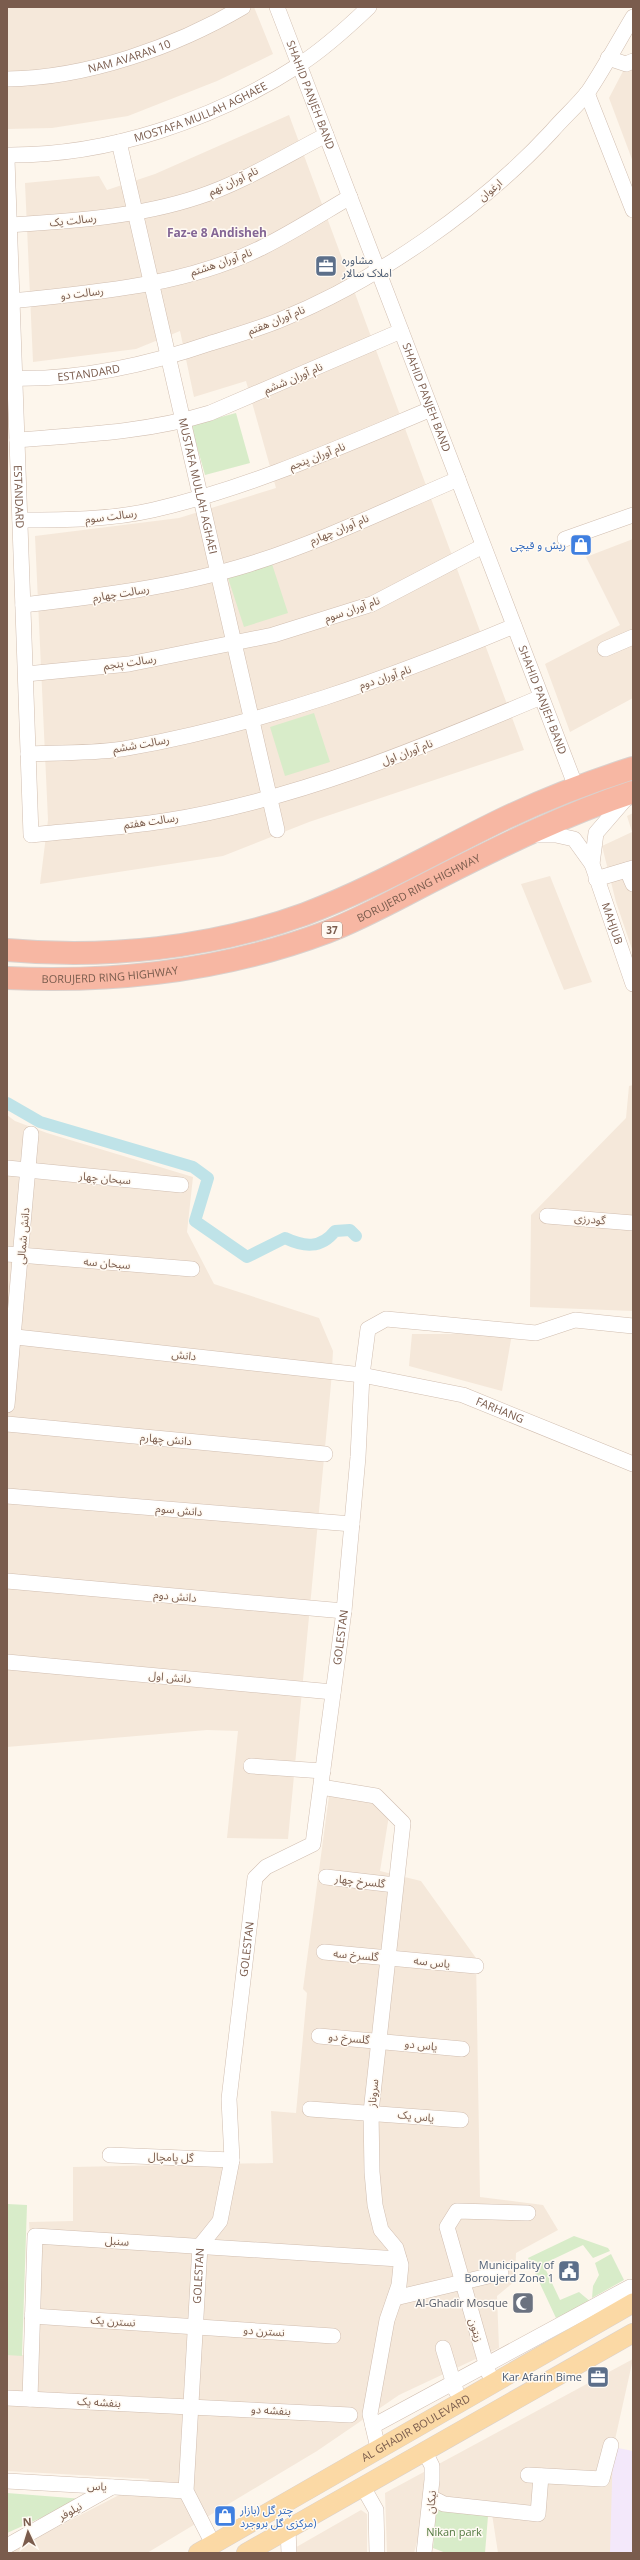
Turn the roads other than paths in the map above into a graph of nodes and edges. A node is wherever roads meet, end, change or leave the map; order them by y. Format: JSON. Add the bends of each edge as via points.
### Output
{"nodes":[{"id":1,"x":244,"y":7,"type":"edge"},
{"id":2,"x":277,"y":7,"type":"edge"},
{"id":3,"x":369,"y":7,"type":"edge"},
{"id":4,"x":633,"y":17,"type":"edge"},
{"id":5,"x":608,"y":58,"type":"junction"},
{"id":6,"x":633,"y":62,"type":"edge"},
{"id":7,"x":300,"y":65,"type":"junction"},
{"id":8,"x":7,"y":79,"type":"edge"},
{"id":9,"x":587,"y":92,"type":"junction"},
{"id":10,"x":326,"y":135,"type":"junction"},
{"id":11,"x":119,"y":142,"type":"junction"},
{"id":12,"x":7,"y":155,"type":"edge"},
{"id":13,"x":7,"y":159,"type":"edge"},
{"id":14,"x":628,"y":182,"type":"edge"},
{"id":15,"x":350,"y":197,"type":"junction"},
{"id":16,"x":633,"y":210,"type":"edge"},
{"id":17,"x":135,"y":212,"type":"junction"},
{"id":18,"x":9,"y":225,"type":"junction"},
{"id":19,"x":378,"y":269,"type":"junction"},
{"id":20,"x":152,"y":284,"type":"junction"},
{"id":21,"x":12,"y":301,"type":"junction"},
{"id":22,"x":401,"y":331,"type":"junction"},
{"id":23,"x":169,"y":358,"type":"junction"},
{"id":24,"x":11,"y":378,"type":"edge"},
{"id":25,"x":431,"y":409,"type":"junction"},
{"id":26,"x":183,"y":421,"type":"junction"},
{"id":27,"x":17,"y":440,"type":"junction"},
{"id":28,"x":458,"y":479,"type":"junction"},
{"id":29,"x":201,"y":497,"type":"junction"},
{"id":30,"x":633,"y":515,"type":"edge"},
{"id":31,"x":20,"y":520,"type":"junction"},
{"id":32,"x":565,"y":539,"type":"dead end"},
{"id":33,"x":483,"y":546,"type":"junction"},
{"id":34,"x":218,"y":573,"type":"junction"},
{"id":35,"x":23,"y":605,"type":"junction"},
{"id":36,"x":514,"y":626,"type":"junction"},
{"id":37,"x":633,"y":637,"type":"edge"},
{"id":38,"x":234,"y":644,"type":"junction"},
{"id":39,"x":605,"y":649,"type":"dead end"},
{"id":40,"x":26,"y":674,"type":"junction"},
{"id":41,"x":541,"y":697,"type":"junction"},
{"id":42,"x":252,"y":721,"type":"junction"},
{"id":43,"x":28,"y":754,"type":"junction"},
{"id":44,"x":631,"y":766,"type":"edge"},
{"id":45,"x":576,"y":787,"type":"junction"},
{"id":46,"x":632,"y":793,"type":"edge"},
{"id":47,"x":270,"y":798,"type":"junction"},
{"id":48,"x":277,"y":830,"type":"dead end"},
{"id":49,"x":32,"y":835,"type":"joint"},
{"id":50,"x":526,"y":835,"type":"junction"},
{"id":51,"x":592,"y":864,"type":"junction"},
{"id":52,"x":630,"y":869,"type":"edge"},
{"id":53,"x":596,"y":879,"type":"junction"},
{"id":54,"x":633,"y":884,"type":"edge"},
{"id":55,"x":7,"y":950,"type":"edge"},
{"id":56,"x":7,"y":978,"type":"edge"},
{"id":57,"x":633,"y":984,"type":"edge"},
{"id":58,"x":31,"y":1134,"type":"dead end"},
{"id":59,"x":7,"y":1168,"type":"edge"},
{"id":60,"x":28,"y":1170,"type":"junction"},
{"id":61,"x":181,"y":1185,"type":"dead end"},
{"id":62,"x":547,"y":1216,"type":"dead end"},
{"id":63,"x":633,"y":1223,"type":"edge"},
{"id":64,"x":14,"y":1255,"type":"edge"},
{"id":65,"x":192,"y":1269,"type":"dead end"},
{"id":66,"x":633,"y":1326,"type":"edge"},
{"id":67,"x":11,"y":1337,"type":"edge"},
{"id":68,"x":362,"y":1375,"type":"junction"},
{"id":69,"x":7,"y":1405,"type":"edge"},
{"id":70,"x":7,"y":1424,"type":"edge"},
{"id":71,"x":325,"y":1454,"type":"dead end"},
{"id":72,"x":633,"y":1464,"type":"edge"},
{"id":73,"x":7,"y":1496,"type":"edge"},
{"id":74,"x":352,"y":1524,"type":"junction"},
{"id":75,"x":7,"y":1581,"type":"edge"},
{"id":76,"x":344,"y":1611,"type":"junction"},
{"id":77,"x":7,"y":1662,"type":"edge"},
{"id":78,"x":333,"y":1692,"type":"junction"},
{"id":79,"x":251,"y":1766,"type":"dead end"},
{"id":80,"x":323,"y":1771,"type":"junction"},
{"id":81,"x":321,"y":1787,"type":"junction"},
{"id":82,"x":326,"y":1878,"type":"dead end"},
{"id":83,"x":395,"y":1885,"type":"junction"},
{"id":84,"x":324,"y":1952,"type":"dead end"},
{"id":85,"x":387,"y":1958,"type":"junction"},
{"id":86,"x":476,"y":1966,"type":"dead end"},
{"id":87,"x":318,"y":2036,"type":"dead end"},
{"id":88,"x":379,"y":2041,"type":"junction"},
{"id":89,"x":462,"y":2049,"type":"dead end"},
{"id":90,"x":310,"y":2109,"type":"dead end"},
{"id":91,"x":371,"y":2112,"type":"junction"},
{"id":92,"x":461,"y":2120,"type":"dead end"},
{"id":93,"x":110,"y":2155,"type":"dead end"},
{"id":94,"x":232,"y":2160,"type":"junction"},
{"id":95,"x":528,"y":2213,"type":"dead end"},
{"id":96,"x":200,"y":2246,"type":"junction"},
{"id":97,"x":399,"y":2259,"type":"junction"},
{"id":98,"x":501,"y":2272,"type":"dead end"},
{"id":99,"x":462,"y":2282,"type":"junction"},
{"id":100,"x":631,"y":2295,"type":"edge"},
{"id":101,"x":395,"y":2298,"type":"junction"},
{"id":102,"x":32,"y":2316,"type":"junction"},
{"id":103,"x":195,"y":2327,"type":"junction"},
{"id":104,"x":633,"y":2333,"type":"edge"},
{"id":105,"x":333,"y":2336,"type":"dead end"},
{"id":106,"x":443,"y":2348,"type":"dead end"},
{"id":107,"x":489,"y":2374,"type":"junction"},
{"id":108,"x":453,"y":2383,"type":"junction"},
{"id":109,"x":7,"y":2398,"type":"edge"},
{"id":110,"x":30,"y":2399,"type":"junction"},
{"id":111,"x":459,"y":2401,"type":"junction"},
{"id":112,"x":191,"y":2406,"type":"junction"},
{"id":113,"x":350,"y":2415,"type":"dead end"},
{"id":114,"x":373,"y":2426,"type":"junction"},
{"id":115,"x":611,"y":2445,"type":"dead end"},
{"id":116,"x":378,"y":2448,"type":"junction"},
{"id":117,"x":425,"y":2452,"type":"junction"},
{"id":118,"x":335,"y":2474,"type":"junction"},
{"id":119,"x":7,"y":2481,"type":"edge"},
{"id":120,"x":112,"y":2487,"type":"junction"},
{"id":121,"x":311,"y":2488,"type":"junction"},
{"id":122,"x":186,"y":2492,"type":"junction"},
{"id":123,"x":355,"y":2492,"type":"junction"},
{"id":124,"x":432,"y":2498,"type":"junction"},
{"id":125,"x":323,"y":2509,"type":"junction"},
{"id":126,"x":288,"y":2529,"type":"junction"},
{"id":127,"x":7,"y":2546,"type":"edge"},
{"id":128,"x":205,"y":2549,"type":"edge"},
{"id":129,"x":246,"y":2553,"type":"edge"},
{"id":130,"x":289,"y":2553,"type":"edge"},
{"id":131,"x":377,"y":2553,"type":"edge"},
{"id":132,"x":424,"y":2553,"type":"edge"}],
"edges":[{"from":1,"to":8,"type":"street","name":"NAM AVARAN 10","via":[[215,24],[164,46],[87,69]]},
{"from":2,"to":7,"type":"street","name":"SHAHID PANJEH BAND"},
{"from":3,"to":7,"type":"street","name":"MOSTAFA MULLAH AGHAEE"},
{"from":4,"to":5,"type":"street","name":"ارغوان"},
{"from":5,"to":6,"type":"street","via":[[626,64]]},
{"from":5,"to":9,"type":"street","name":"ارغوان"},
{"from":7,"to":10,"type":"street","name":"SHAHID PANJEH BAND"},
{"from":7,"to":11,"type":"street","name":"MOSTAFA MULLAH AGHAEE","via":[[231,103],[175,125]]},
{"from":9,"to":14,"type":"street"},
{"from":9,"to":19,"type":"street","name":"ارغوان","via":[[539,145],[494,188]]},
{"from":10,"to":15,"type":"street","name":"SHAHID PANJEH BAND"},
{"from":10,"to":17,"type":"street","name":"نام آوران نهم","via":[[198,197]]},
{"from":11,"to":12,"type":"street","name":"MOSTAFA MULLAH AGHAEE","via":[[39,156]]},
{"from":11,"to":17,"type":"street","name":"MUSTAFA MULLAH AGHAEI"},
{"from":13,"to":18,"type":"street","name":"ESTANDARD"},
{"from":14,"to":16,"type":"street"},
{"from":15,"to":19,"type":"street","name":"SHAHID PANJEH BAND"},
{"from":15,"to":20,"type":"street","name":"نام آوران هشتم","via":[[263,247],[212,267]]},
{"from":17,"to":18,"type":"street","name":"رسالت یک","via":[[78,221]]},
{"from":17,"to":20,"type":"street","name":"MUSTAFA MULLAH AGHAEI"},
{"from":18,"to":21,"type":"street","name":"ESTANDARD"},
{"from":19,"to":22,"type":"street","name":"SHAHID PANJEH BAND"},
{"from":19,"to":23,"type":"street","name":"نام آوران هفتم","via":[[327,298],[279,320]]},
{"from":20,"to":21,"type":"street","name":"رسالت دو"},
{"from":20,"to":23,"type":"street","name":"MUSTAFA MULLAH AGHAEI"},
{"from":21,"to":24,"type":"street","name":"ESTANDARD"},
{"from":22,"to":25,"type":"street","name":"SHAHID PANJEH BAND"},
{"from":22,"to":26,"type":"street","name":"نام آوران ششم","via":[[210,413]]},
{"from":23,"to":24,"type":"street","name":"ESTANDARD","via":[[101,372]]},
{"from":23,"to":26,"type":"street","name":"MUSTAFA MULLAH AGHAEI"},
{"from":24,"to":27,"type":"street","name":"ESTANDARD"},
{"from":25,"to":28,"type":"street","name":"SHAHID PANJEH BAND"},
{"from":25,"to":29,"type":"street","name":"نام آوران پنجم","via":[[308,460]]},
{"from":26,"to":27,"type":"street","name":"نام آوران ششم","via":[[132,430]]},
{"from":26,"to":29,"type":"street","name":"MUSTAFA MULLAH AGHAEI"},
{"from":27,"to":31,"type":"street","name":"ESTANDARD"},
{"from":28,"to":33,"type":"street","name":"SHAHID PANJEH BAND"},
{"from":28,"to":34,"type":"street","name":"نام آوران چهارم","via":[[351,525],[251,564]]},
{"from":29,"to":31,"type":"street","name":"رسالت سوم","via":[[152,511],[94,519]]},
{"from":29,"to":34,"type":"street","name":"MUSTAFA MULLAH AGHAEI"},
{"from":30,"to":32,"type":"street"},
{"from":31,"to":35,"type":"street","name":"ESTANDARD"},
{"from":33,"to":36,"type":"street","name":"SHAHID PANJEH BAND"},
{"from":33,"to":38,"type":"street","name":"نام آوران سوم","via":[[372,604],[273,635]]},
{"from":34,"to":35,"type":"street","name":"رسالت چهارم","via":[[129,593]]},
{"from":34,"to":38,"type":"street","name":"MUSTAFA MULLAH AGHAEI"},
{"from":35,"to":40,"type":"street","name":"ESTANDARD"},
{"from":36,"to":41,"type":"street","name":"SHAHID PANJEH BAND"},
{"from":36,"to":42,"type":"street","name":"نام آوران دوم","via":[[418,666]]},
{"from":37,"to":39,"type":"street"},
{"from":38,"to":40,"type":"street","name":"رسالت پنجم","via":[[129,664]]},
{"from":38,"to":42,"type":"street","name":"MUSTAFA MULLAH AGHAEI"},
{"from":40,"to":43,"type":"street","name":"ESTANDARD"},
{"from":41,"to":45,"type":"street","name":"SHAHID PANJEH BAND"},
{"from":41,"to":47,"type":"street","name":"نام آوران اول","via":[[350,774]]},
{"from":42,"to":43,"type":"street","name":"رسالت ششم","via":[[127,748]]},
{"from":42,"to":47,"type":"street","name":"MUSTAFA MULLAH AGHAEI"},
{"from":43,"to":49,"type":"street","name":"ESTANDARD"},
{"from":44,"to":45,"type":"highway","name":"BORUJERD RING HIGHWAY","number":"37"},
{"from":45,"to":55,"type":"highway","name":"BORUJERD RING HIGHWAY","number":"37","via":[[503,819],[351,894],[276,923],[158,948],[43,954]]},
{"from":46,"to":50,"type":"highway","name":"BORUJERD RING HIGHWAY","number":"37"},
{"from":46,"to":51,"type":"street","via":[[596,833]]},
{"from":47,"to":48,"type":"street","name":"MUSTAFA MULLAH AGHAEI"},
{"from":47,"to":49,"type":"street","name":"رسالت هفتم","via":[[164,821]]},
{"from":50,"to":51,"type":"street","via":[[556,835],[574,839]]},
{"from":50,"to":56,"type":"highway","name":"BORUJERD RING HIGHWAY","number":"37","via":[[358,918],[279,947],[228,960],[128,977],[74,980]]},
{"from":51,"to":53,"type":"street","name":"MAHJUB"},
{"from":52,"to":53,"type":"street"},
{"from":52,"to":54,"type":"street"},
{"from":53,"to":57,"type":"street","name":"MAHJUB"},
{"from":58,"to":60,"type":"street","name":"دانش شمالی"},
{"from":59,"to":60,"type":"street","name":"سبحان چهار"},
{"from":60,"to":61,"type":"street","name":"سبحان چهار"},
{"from":60,"to":64,"type":"street","name":"دانش شمالی"},
{"from":62,"to":63,"type":"street","name":"گودرزی"},
{"from":64,"to":65,"type":"street","name":"سبحان سه"},
{"from":64,"to":67,"type":"street","name":"دانش شمالی"},
{"from":66,"to":68,"type":"street","name":"GOLESTAN","via":[[575,1320],[536,1333],[386,1319],[368,1329]]},
{"from":67,"to":68,"type":"street","name":"دانش"},
{"from":67,"to":69,"type":"street","name":"دانش شمالی"},
{"from":68,"to":72,"type":"street","name":"FARHANG","via":[[463,1395]]},
{"from":68,"to":74,"type":"street","name":"GOLESTAN"},
{"from":70,"to":71,"type":"street","name":"دانش چهارم"},
{"from":73,"to":74,"type":"street","name":"دانش سوم"},
{"from":74,"to":76,"type":"street","name":"GOLESTAN"},
{"from":75,"to":76,"type":"street","name":"دانش دوم"},
{"from":76,"to":78,"type":"street","name":"GOLESTAN"},
{"from":77,"to":78,"type":"street","name":"دانش اول"},
{"from":78,"to":80,"type":"street","name":"GOLESTAN"},
{"from":79,"to":80,"type":"street"},
{"from":80,"to":81,"type":"street","name":"GOLESTAN"},
{"from":81,"to":83,"type":"street","name":"سروناز","via":[[376,1796],[403,1823]]},
{"from":81,"to":94,"type":"street","name":"GOLESTAN","via":[[313,1844],[266,1867],[255,1878],[229,2098]]},
{"from":82,"to":83,"type":"street","name":"گلسرخ چهار"},
{"from":83,"to":85,"type":"street","name":"سروناز"},
{"from":84,"to":85,"type":"street","name":"گلسرخ سه"},
{"from":85,"to":86,"type":"street","name":"یاس سه"},
{"from":85,"to":88,"type":"street","name":"سروناز"},
{"from":87,"to":88,"type":"street","name":"گلسرخ دو"},
{"from":88,"to":89,"type":"street","name":"یاس دو"},
{"from":88,"to":91,"type":"street","name":"سروناز"},
{"from":90,"to":91,"type":"street","name":"یاس یک"},
{"from":91,"to":92,"type":"street","name":"یاس یک"},
{"from":91,"to":97,"type":"street","name":"سروناز","via":[[375,2206],[381,2230],[396,2248]]},
{"from":93,"to":94,"type":"street","name":"گل پامچال"},
{"from":94,"to":96,"type":"street","name":"GOLESTAN","via":[[220,2221]]},
{"from":95,"to":99,"type":"street","name":"زیتون","via":[[457,2211],[447,2227]]},
{"from":96,"to":97,"type":"street","name":"سنبل"},
{"from":96,"to":102,"type":"street","name":"سنبل","via":[[35,2236]]},
{"from":96,"to":103,"type":"street","name":"GOLESTAN"},
{"from":97,"to":101,"type":"street","name":"سروناز","via":[[399,2285]]},
{"from":98,"to":99,"type":"street"},
{"from":99,"to":101,"type":"street"},
{"from":99,"to":107,"type":"street","name":"زیتون"},
{"from":100,"to":107,"type":"main road","name":"AL GHADIR BOULEVARD"},
{"from":101,"to":114,"type":"street","name":"سروناز","via":[[387,2320],[370,2414]]},
{"from":102,"to":103,"type":"street","name":"نسترن یک"},
{"from":102,"to":110,"type":"street"},
{"from":103,"to":105,"type":"street","name":"نسترن دو"},
{"from":103,"to":112,"type":"street","name":"GOLESTAN"},
{"from":104,"to":117,"type":"main road"},
{"from":106,"to":108,"type":"street"},
{"from":107,"to":108,"type":"street"},
{"from":107,"to":111,"type":"main road","name":"AL GHADIR BOULEVARD"},
{"from":108,"to":111,"type":"street"},
{"from":108,"to":114,"type":"street"},
{"from":109,"to":110,"type":"street","name":"بنفشه یک"},
{"from":110,"to":112,"type":"street","name":"بنفشه یک"},
{"from":111,"to":116,"type":"main road","name":"AL GHADIR BOULEVARD"},
{"from":112,"to":113,"type":"street","name":"بنفشه دو"},
{"from":112,"to":122,"type":"street","name":"GOLESTAN"},
{"from":114,"to":116,"type":"street","name":"سروناز"},
{"from":115,"to":124,"type":"street","via":[[602,2479],[535,2475],[538,2514],[444,2504]]},
{"from":116,"to":118,"type":"main road","name":"AL GHADIR BOULEVARD"},
{"from":117,"to":123,"type":"main road"},
{"from":117,"to":124,"type":"street","name":"نیکان","via":[[432,2466]]},
{"from":118,"to":121,"type":"main road","name":"AL GHADIR BOULEVARD"},
{"from":118,"to":123,"type":"main road"},
{"from":119,"to":120,"type":"street","name":"یاس"},
{"from":120,"to":122,"type":"street","name":"یاس"},
{"from":120,"to":127,"type":"street","name":"نیلوفر"},
{"from":121,"to":125,"type":"main road"},
{"from":121,"to":128,"type":"main road","name":"AL GHADIR BOULEVARD"},
{"from":122,"to":128,"type":"street"},
{"from":123,"to":125,"type":"main road"},
{"from":123,"to":131,"type":"street","via":[[376,2510]]},
{"from":124,"to":132,"type":"street","name":"نیکان"},
{"from":125,"to":126,"type":"main road"},
{"from":126,"to":129,"type":"main road"},
{"from":126,"to":130,"type":"street"}]}
